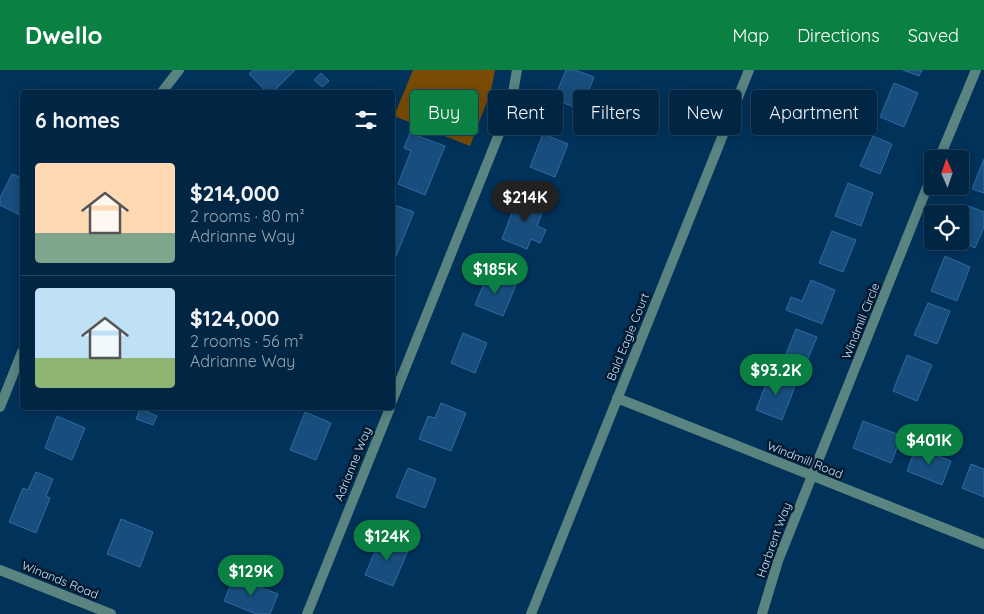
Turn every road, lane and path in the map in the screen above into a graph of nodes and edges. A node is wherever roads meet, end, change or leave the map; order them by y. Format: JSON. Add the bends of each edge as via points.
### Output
{"nodes":[{"id":1,"x":180,"y":70,"type":"edge"},
{"id":2,"x":517,"y":70,"type":"edge"},
{"id":3,"x":749,"y":70,"type":"edge"},
{"id":4,"x":976,"y":70,"type":"edge"},
{"id":5,"x":164,"y":90,"type":"edge"},
{"id":6,"x":943,"y":150,"type":"edge"},
{"id":7,"x":924,"y":195,"type":"edge"},
{"id":8,"x":20,"y":357,"type":"edge"},
{"id":9,"x":395,"y":393,"type":"edge"},
{"id":10,"x":617,"y":398,"type":"junction"},
{"id":11,"x":0,"y":407,"type":"edge"},
{"id":12,"x":389,"y":410,"type":"edge"},
{"id":13,"x":812,"y":476,"type":"junction"},
{"id":14,"x":984,"y":544,"type":"edge"},
{"id":15,"x":0,"y":570,"type":"edge"},
{"id":16,"x":111,"y":614,"type":"edge"},
{"id":17,"x":307,"y":614,"type":"edge"},
{"id":18,"x":531,"y":614,"type":"edge"},
{"id":19,"x":762,"y":614,"type":"edge"}],
"edges":[{"from":1,"to":5,"type":"street"},
{"from":2,"to":9,"type":"street","via":[[512,98],[499,134]]},
{"from":3,"to":10,"type":"street","name":"Bald Eagle Court"},
{"from":4,"to":6,"type":"street"},
{"from":7,"to":13,"type":"street","name":"Windmill Circle"},
{"from":8,"to":11,"type":"street"},
{"from":10,"to":13,"type":"street","name":"Windmill Road"},
{"from":10,"to":18,"type":"street","name":"Bald Eagle Court"},
{"from":12,"to":17,"type":"street","name":"Adrianne Way"},
{"from":13,"to":14,"type":"street","name":"Windmill Road"},
{"from":13,"to":19,"type":"street","name":"Harbrent Way","via":[[778,561]]},
{"from":15,"to":16,"type":"street","name":"Winands Road"}]}
